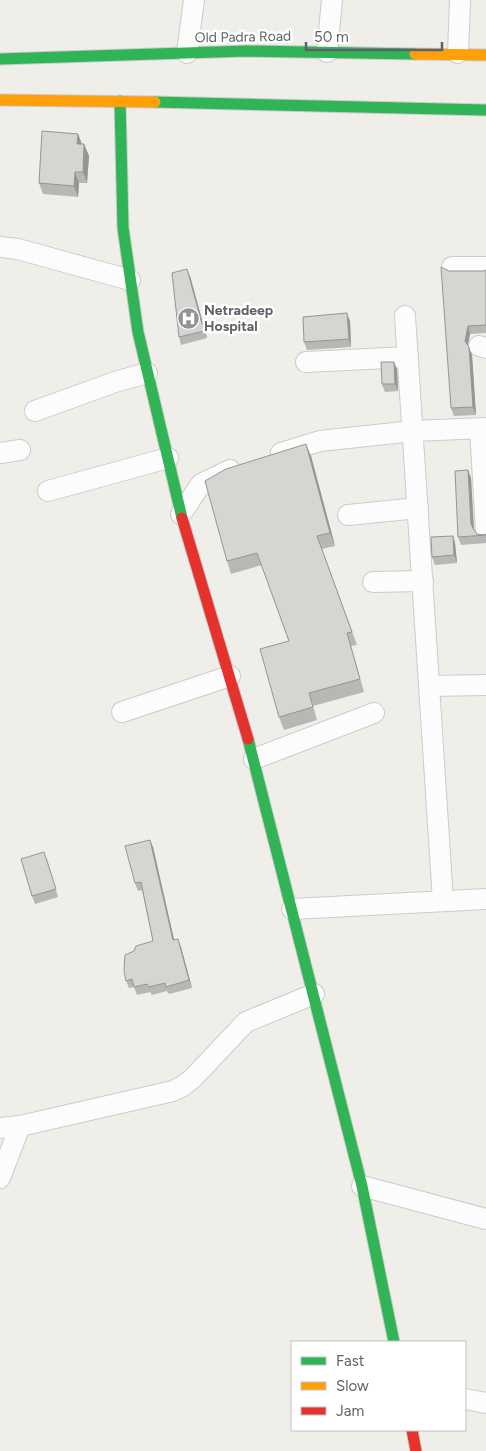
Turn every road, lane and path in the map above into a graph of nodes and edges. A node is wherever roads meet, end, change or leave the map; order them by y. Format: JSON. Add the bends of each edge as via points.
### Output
{"nodes":[{"id":1,"x":194,"y":0,"type":"edge"},
{"id":2,"x":332,"y":0,"type":"edge"},
{"id":3,"x":460,"y":0,"type":"edge"},
{"id":4,"x":327,"y":52,"type":"junction"},
{"id":5,"x":187,"y":53,"type":"junction"},
{"id":6,"x":458,"y":53,"type":"junction"},
{"id":7,"x":486,"y":54,"type":"edge"},
{"id":8,"x":0,"y":58,"type":"edge"},
{"id":9,"x":0,"y":100,"type":"edge"},
{"id":10,"x":120,"y":101,"type":"junction"},
{"id":11,"x":486,"y":110,"type":"edge"},
{"id":12,"x":0,"y":247,"type":"edge"},
{"id":13,"x":452,"y":267,"type":"dead end"},
{"id":14,"x":486,"y":267,"type":"edge"},
{"id":15,"x":130,"y":280,"type":"junction"},
{"id":16,"x":405,"y":316,"type":"dead end"},
{"id":17,"x":408,"y":358,"type":"junction"},
{"id":18,"x":306,"y":362,"type":"dead end"},
{"id":19,"x":147,"y":373,"type":"junction"},
{"id":20,"x":35,"y":411,"type":"dead end"},
{"id":21,"x":483,"y":428,"type":"edge"},
{"id":22,"x":413,"y":431,"type":"junction"},
{"id":23,"x":20,"y":450,"type":"dead end"},
{"id":24,"x":0,"y":453,"type":"edge"},
{"id":25,"x":168,"y":458,"type":"junction"},
{"id":26,"x":48,"y":491,"type":"dead end"},
{"id":27,"x":418,"y":508,"type":"junction"},
{"id":28,"x":181,"y":514,"type":"junction"},
{"id":29,"x":348,"y":515,"type":"dead end"},
{"id":30,"x":486,"y":531,"type":"edge"},
{"id":31,"x":423,"y":581,"type":"junction"},
{"id":32,"x":372,"y":582,"type":"dead end"},
{"id":33,"x":230,"y":676,"type":"junction"},
{"id":34,"x":486,"y":685,"type":"edge"},
{"id":35,"x":430,"y":686,"type":"junction"},
{"id":36,"x":122,"y":712,"type":"dead end"},
{"id":37,"x":374,"y":713,"type":"dead end"},
{"id":38,"x":254,"y":759,"type":"junction"},
{"id":39,"x":486,"y":899,"type":"edge"},
{"id":40,"x":443,"y":901,"type":"junction"},
{"id":41,"x":292,"y":909,"type":"junction"},
{"id":42,"x":314,"y":994,"type":"junction"},
{"id":43,"x":20,"y":1126,"type":"junction"},
{"id":44,"x":0,"y":1128,"type":"edge"},
{"id":45,"x":0,"y":1178,"type":"edge"},
{"id":46,"x":362,"y":1186,"type":"junction"},
{"id":47,"x":486,"y":1219,"type":"edge"},
{"id":48,"x":394,"y":1341,"type":"edge"},
{"id":49,"x":466,"y":1399,"type":"edge"},
{"id":50,"x":486,"y":1404,"type":"edge"},
{"id":51,"x":412,"y":1431,"type":"edge"},
{"id":52,"x":416,"y":1451,"type":"edge"}],
"edges":[{"from":1,"to":5,"type":"street"},
{"from":2,"to":4,"type":"street"},
{"from":3,"to":6,"type":"street"},
{"from":4,"to":5,"type":"street","name":"Old Padra Road"},
{"from":4,"to":6,"type":"street","name":"Old Padra Road"},
{"from":5,"to":8,"type":"street","name":"Old Padra Road"},
{"from":6,"to":7,"type":"street","name":"Old Padra Road"},
{"from":9,"to":10,"type":"street"},
{"from":10,"to":11,"type":"street"},
{"from":10,"to":15,"type":"street","via":[[123,228]]},
{"from":12,"to":15,"type":"street"},
{"from":13,"to":14,"type":"street"},
{"from":15,"to":19,"type":"street"},
{"from":16,"to":17,"type":"street"},
{"from":17,"to":18,"type":"street"},
{"from":17,"to":22,"type":"street"},
{"from":19,"to":20,"type":"street"},
{"from":19,"to":25,"type":"street"},
{"from":21,"to":22,"type":"street"},
{"from":21,"to":30,"type":"street"},
{"from":22,"to":27,"type":"street"},
{"from":22,"to":28,"type":"street","via":[[320,441],[226,471],[201,484]]},
{"from":23,"to":24,"type":"street"},
{"from":25,"to":26,"type":"street"},
{"from":25,"to":28,"type":"street"},
{"from":27,"to":29,"type":"street"},
{"from":27,"to":31,"type":"street"},
{"from":28,"to":33,"type":"street"},
{"from":31,"to":32,"type":"street"},
{"from":31,"to":35,"type":"street"},
{"from":33,"to":36,"type":"street"},
{"from":33,"to":38,"type":"street"},
{"from":34,"to":35,"type":"street"},
{"from":35,"to":40,"type":"street"},
{"from":37,"to":38,"type":"street"},
{"from":38,"to":41,"type":"street"},
{"from":39,"to":40,"type":"street"},
{"from":40,"to":41,"type":"street"},
{"from":41,"to":42,"type":"street"},
{"from":42,"to":43,"type":"street","via":[[246,1022],[193,1078],[173,1091]]},
{"from":42,"to":46,"type":"street"},
{"from":43,"to":44,"type":"street"},
{"from":43,"to":45,"type":"street"},
{"from":46,"to":47,"type":"street"},
{"from":46,"to":48,"type":"street"},
{"from":49,"to":50,"type":"street"},
{"from":51,"to":52,"type":"street"}]}
